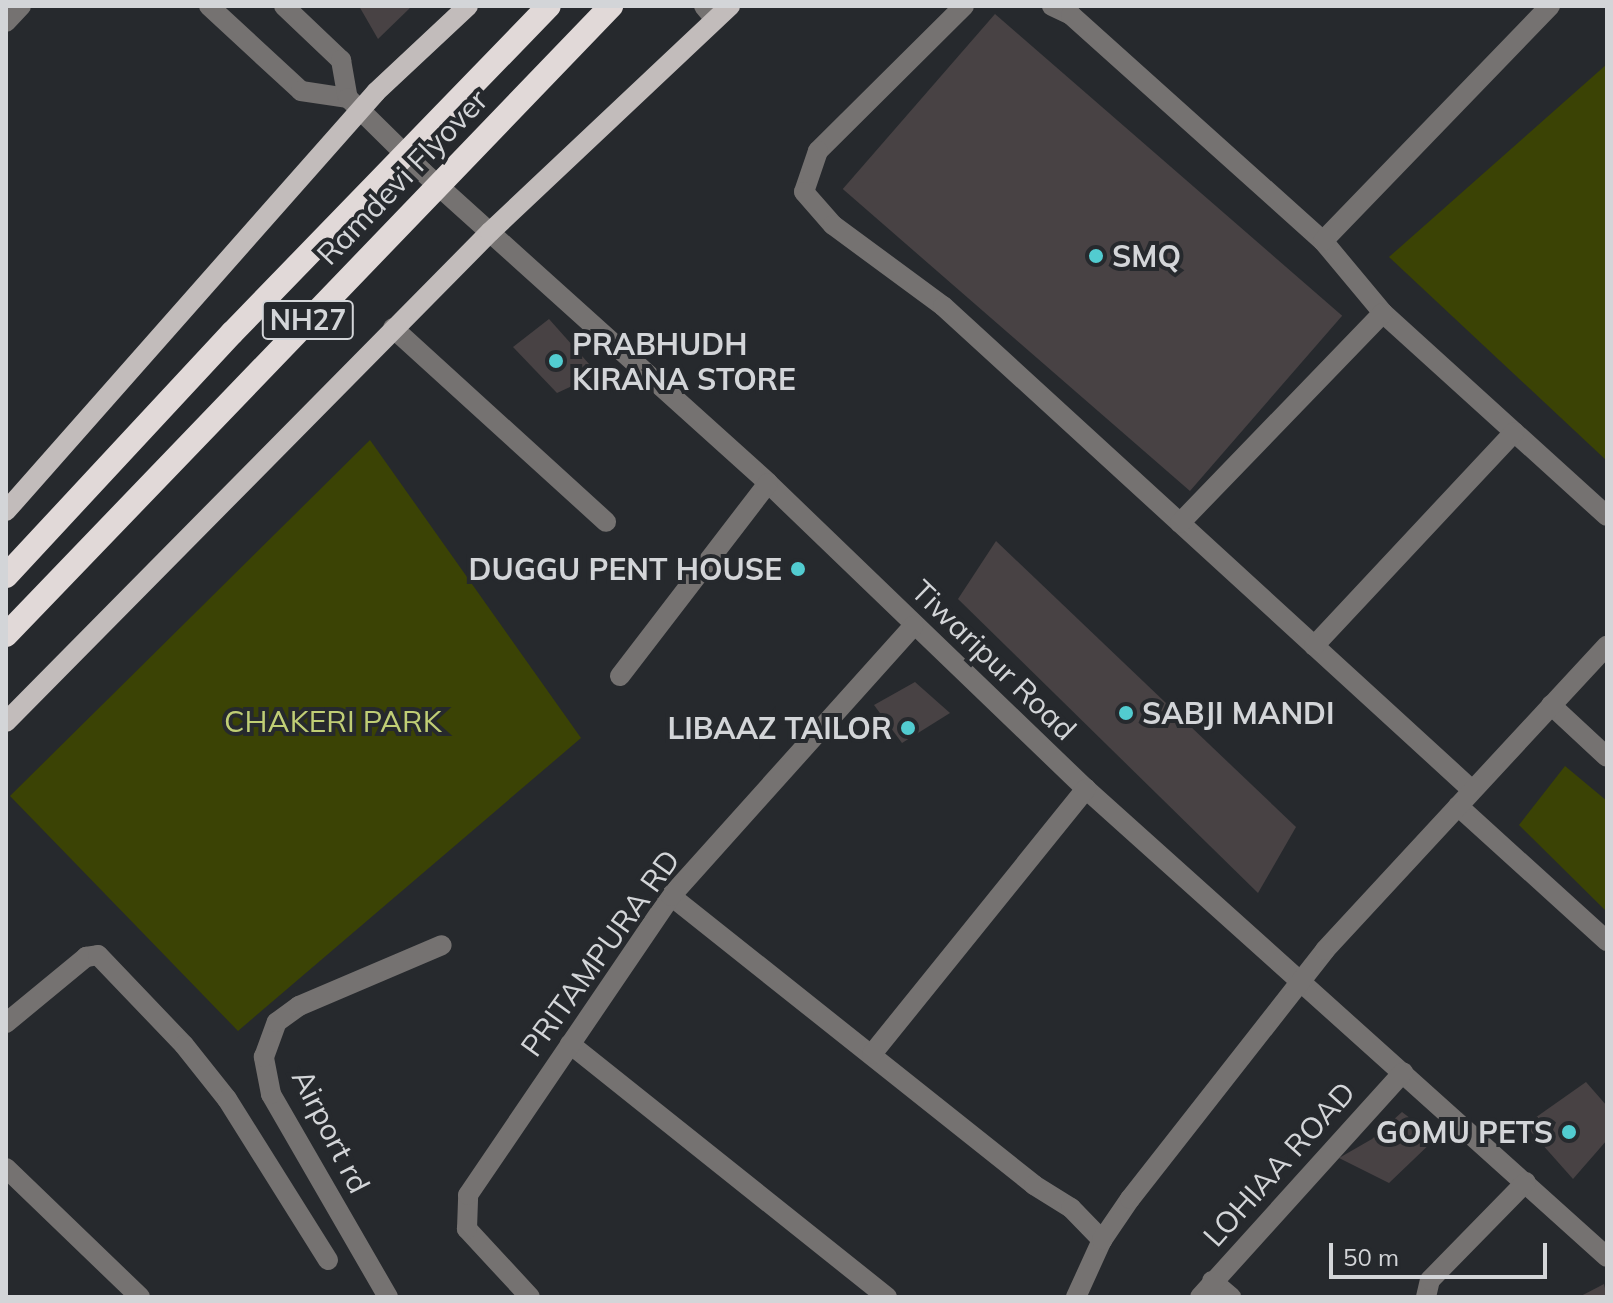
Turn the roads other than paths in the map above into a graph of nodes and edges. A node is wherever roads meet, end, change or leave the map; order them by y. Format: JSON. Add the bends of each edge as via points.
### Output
{"nodes":[{"id":1,"x":21,"y":6,"type":"edge"},
{"id":2,"x":209,"y":6,"type":"edge"},
{"id":3,"x":284,"y":6,"type":"edge"},
{"id":4,"x":468,"y":6,"type":"edge"},
{"id":5,"x":549,"y":6,"type":"edge"},
{"id":6,"x":611,"y":6,"type":"edge"},
{"id":7,"x":964,"y":6,"type":"edge"},
{"id":8,"x":1052,"y":6,"type":"edge"},
{"id":9,"x":1550,"y":6,"type":"edge"},
{"id":10,"x":716,"y":10,"type":"edge"},
{"id":11,"x":1076,"y":10,"type":"edge"},
{"id":12,"x":6,"y":22,"type":"edge"},
{"id":13,"x":354,"y":104,"type":"junction"},
{"id":14,"x":490,"y":232,"type":"junction"},
{"id":15,"x":1323,"y":241,"type":"junction"},
{"id":16,"x":1383,"y":313,"type":"junction"},
{"id":17,"x":393,"y":328,"type":"junction"},
{"id":18,"x":1514,"y":432,"type":"junction"},
{"id":19,"x":768,"y":483,"type":"junction"},
{"id":20,"x":6,"y":511,"type":"edge"},
{"id":21,"x":1607,"y":516,"type":"edge"},
{"id":22,"x":606,"y":522,"type":"dead end"},
{"id":23,"x":1180,"y":523,"type":"junction"},
{"id":24,"x":6,"y":576,"type":"edge"},
{"id":25,"x":913,"y":626,"type":"junction"},
{"id":26,"x":6,"y":635,"type":"edge"},
{"id":27,"x":1607,"y":645,"type":"edge"},
{"id":28,"x":1314,"y":646,"type":"junction"},
{"id":29,"x":620,"y":676,"type":"dead end"},
{"id":30,"x":1551,"y":705,"type":"junction"},
{"id":31,"x":6,"y":722,"type":"edge"},
{"id":32,"x":1607,"y":757,"type":"edge"},
{"id":33,"x":1086,"y":789,"type":"junction"},
{"id":34,"x":1472,"y":790,"type":"junction"},
{"id":35,"x":1458,"y":806,"type":"junction"},
{"id":36,"x":671,"y":896,"type":"junction"},
{"id":37,"x":1607,"y":941,"type":"edge"},
{"id":38,"x":442,"y":945,"type":"dead end"},
{"id":39,"x":1301,"y":979,"type":"junction"},
{"id":40,"x":6,"y":1023,"type":"edge"},
{"id":41,"x":570,"y":1044,"type":"junction"},
{"id":42,"x":872,"y":1054,"type":"junction"},
{"id":43,"x":1403,"y":1072,"type":"junction"},
{"id":44,"x":6,"y":1168,"type":"edge"},
{"id":45,"x":1526,"y":1182,"type":"junction"},
{"id":46,"x":1102,"y":1240,"type":"junction"},
{"id":47,"x":1607,"y":1257,"type":"edge"},
{"id":48,"x":328,"y":1260,"type":"dead end"},
{"id":49,"x":1206,"y":1289,"type":"edge"},
{"id":50,"x":140,"y":1297,"type":"edge"},
{"id":51,"x":388,"y":1297,"type":"edge"},
{"id":52,"x":530,"y":1297,"type":"edge"},
{"id":53,"x":887,"y":1297,"type":"edge"},
{"id":54,"x":1076,"y":1297,"type":"edge"},
{"id":55,"x":1231,"y":1297,"type":"edge"},
{"id":56,"x":1426,"y":1297,"type":"edge"}],
"edges":[{"from":1,"to":12,"type":"street"},
{"from":2,"to":13,"type":"street","via":[[301,91]]},
{"from":3,"to":13,"type":"street","via":[[341,60]]},
{"from":4,"to":13,"type":"main road"},
{"from":5,"to":24,"type":"highway","name":"Ramdevi Flyover","number":"NH27","bridge":true},
{"from":6,"to":26,"type":"highway","name":"Ramdevi Flyover","number":"NH27","bridge":true},
{"from":7,"to":23,"type":"street","via":[[818,151],[804,192],[833,225],[943,306]]},
{"from":8,"to":11,"type":"street"},
{"from":9,"to":15,"type":"street"},
{"from":10,"to":14,"type":"main road"},
{"from":11,"to":15,"type":"street"},
{"from":13,"to":14,"type":"street","name":"Tiwaripur Road"},
{"from":13,"to":20,"type":"main road"},
{"from":14,"to":17,"type":"main road"},
{"from":14,"to":19,"type":"street","name":"Tiwaripur Road"},
{"from":15,"to":16,"type":"street"},
{"from":16,"to":18,"type":"street"},
{"from":16,"to":23,"type":"street"},
{"from":17,"to":22,"type":"street"},
{"from":17,"to":31,"type":"main road"},
{"from":18,"to":21,"type":"street"},
{"from":18,"to":28,"type":"street"},
{"from":19,"to":25,"type":"street","name":"Tiwaripur Road"},
{"from":19,"to":29,"type":"street"},
{"from":23,"to":28,"type":"street"},
{"from":25,"to":33,"type":"street","name":"Tiwaripur Road"},
{"from":25,"to":36,"type":"street","name":"PRITAMPURA RD"},
{"from":27,"to":30,"type":"street"},
{"from":28,"to":34,"type":"street"},
{"from":30,"to":32,"type":"street"},
{"from":30,"to":34,"type":"street"},
{"from":33,"to":39,"type":"street","name":"Tiwaripur Road"},
{"from":33,"to":42,"type":"street"},
{"from":34,"to":35,"type":"street"},
{"from":35,"to":37,"type":"street"},
{"from":35,"to":39,"type":"street"},
{"from":36,"to":41,"type":"street","name":"PRITAMPURA RD"},
{"from":36,"to":42,"type":"street"},
{"from":38,"to":51,"type":"street","name":"Airport rd","via":[[299,1006],[277,1022],[264,1057],[271,1094]]},
{"from":39,"to":43,"type":"street","name":"Tiwaripur Road"},
{"from":39,"to":46,"type":"street"},
{"from":40,"to":48,"type":"street","via":[[74,965],[98,955],[184,1045],[227,1099]]},
{"from":41,"to":52,"type":"street","name":"PRITAMPURA RD","via":[[468,1195],[464,1216],[467,1229]]},
{"from":41,"to":53,"type":"street"},
{"from":42,"to":46,"type":"street","via":[[1034,1185],[1071,1208]]},
{"from":43,"to":45,"type":"street","name":"Tiwaripur Road"},
{"from":43,"to":49,"type":"street","name":"LOHIAA ROAD"},
{"from":44,"to":50,"type":"street"},
{"from":45,"to":47,"type":"street","name":"Tiwaripur Road"},
{"from":45,"to":56,"type":"street","via":[[1430,1280]]},
{"from":46,"to":54,"type":"street"},
{"from":49,"to":55,"type":"street"}]}
